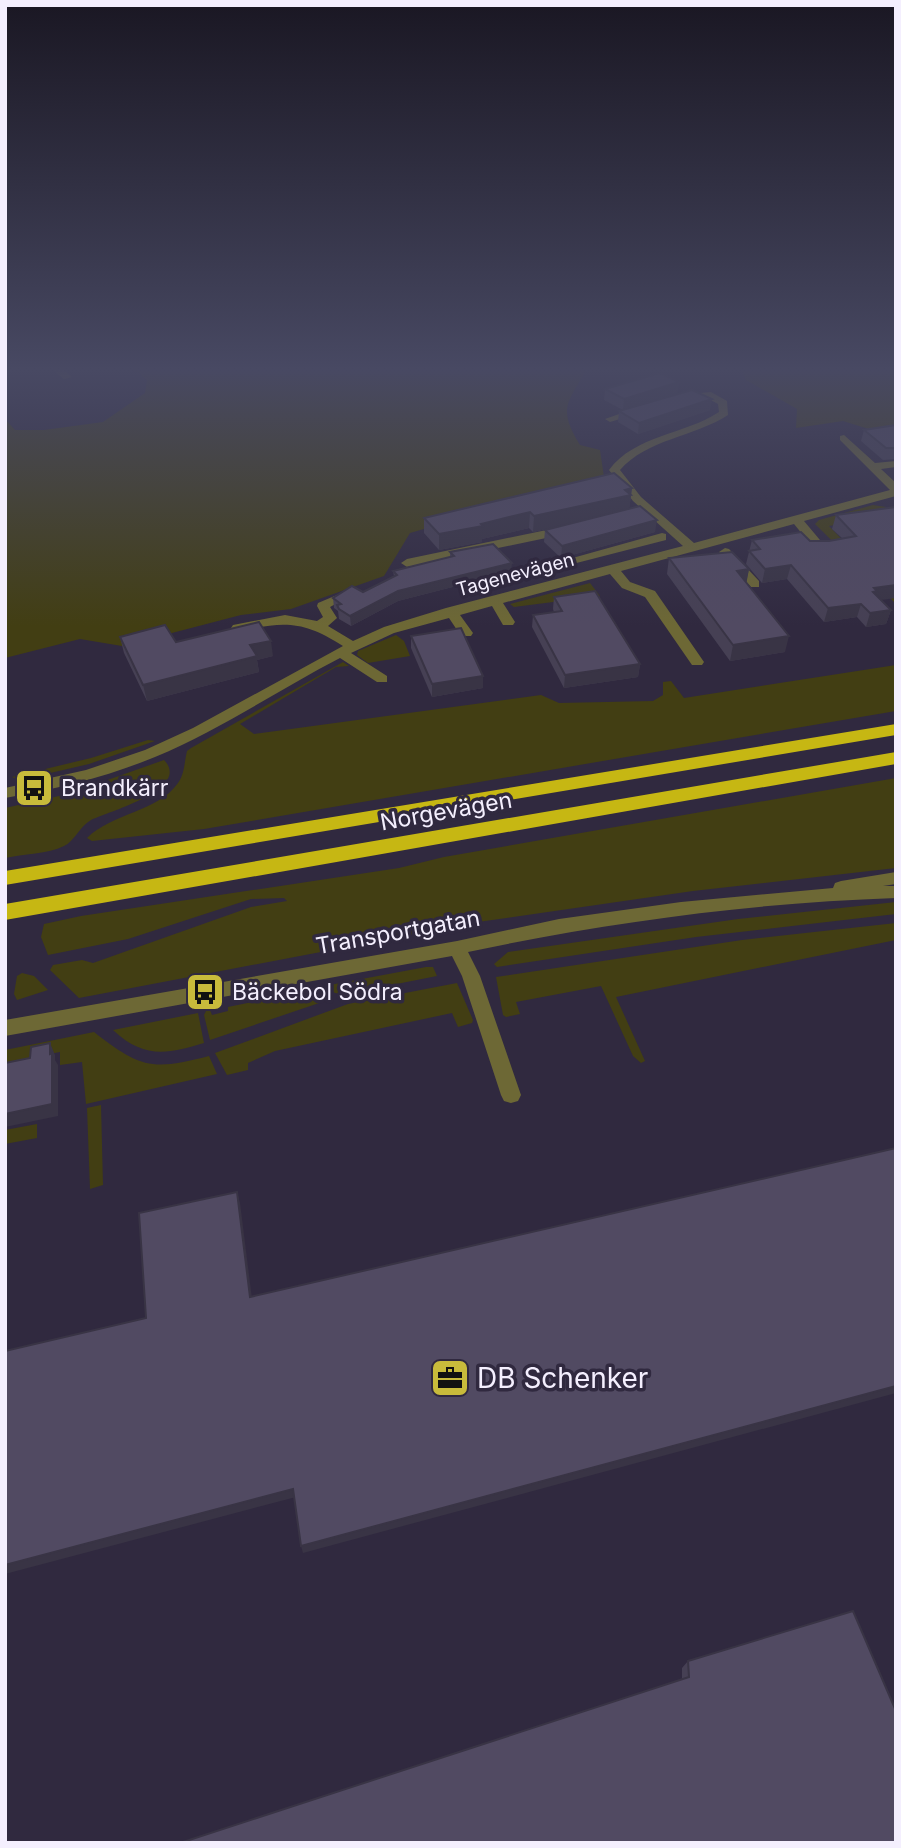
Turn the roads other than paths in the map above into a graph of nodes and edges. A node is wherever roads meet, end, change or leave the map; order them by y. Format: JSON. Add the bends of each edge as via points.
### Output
{"nodes":[{"id":1,"x":632,"y":454,"type":"edge"},
{"id":2,"x":859,"y":454,"type":"edge"},
{"id":3,"x":896,"y":464,"type":"edge"},
{"id":4,"x":871,"y":467,"type":"junction"},
{"id":5,"x":891,"y":493,"type":"edge"},
{"id":6,"x":895,"y":506,"type":"edge"},
{"id":7,"x":796,"y":519,"type":"junction"},
{"id":8,"x":584,"y":525,"type":"edge"},
{"id":9,"x":662,"y":537,"type":"dead end"},
{"id":10,"x":713,"y":541,"type":"junction"},
{"id":11,"x":821,"y":549,"type":"edge"},
{"id":12,"x":544,"y":551,"type":"junction"},
{"id":13,"x":725,"y":552,"type":"junction"},
{"id":14,"x":692,"y":553,"type":"junction"},
{"id":15,"x":407,"y":563,"type":"dead end"},
{"id":16,"x":612,"y":568,"type":"junction"},
{"id":17,"x":573,"y":579,"type":"junction"},
{"id":18,"x":755,"y":584,"type":"dead end"},
{"id":19,"x":344,"y":596,"type":"edge"},
{"id":20,"x":495,"y":600,"type":"junction"},
{"id":21,"x":451,"y":611,"type":"junction"},
{"id":22,"x":508,"y":622,"type":"dead end"},
{"id":23,"x":319,"y":626,"type":"junction"},
{"id":24,"x":221,"y":632,"type":"edge"},
{"id":25,"x":466,"y":633,"type":"edge"},
{"id":26,"x":346,"y":649,"type":"junction"},
{"id":27,"x":697,"y":662,"type":"dead end"},
{"id":28,"x":382,"y":679,"type":"dead end"},
{"id":29,"x":896,"y":729,"type":"edge"},
{"id":30,"x":896,"y":758,"type":"edge"},
{"id":31,"x":5,"y":793,"type":"edge"},
{"id":32,"x":5,"y":878,"type":"edge"},
{"id":33,"x":896,"y":878,"type":"edge"},
{"id":34,"x":896,"y":892,"type":"edge"},
{"id":35,"x":800,"y":895,"type":"junction"},
{"id":36,"x":5,"y":912,"type":"edge"},
{"id":37,"x":457,"y":948,"type":"junction"},
{"id":38,"x":5,"y":1028,"type":"edge"},
{"id":39,"x":510,"y":1095,"type":"dead end"}],
"edges":[{"from":1,"to":14,"type":"street","via":[[614,470]]},
{"from":2,"to":4,"type":"street"},
{"from":3,"to":4,"type":"street"},
{"from":4,"to":5,"type":"street"},
{"from":5,"to":6,"type":"street"},
{"from":5,"to":7,"type":"street","name":"Tagenevägen"},
{"from":7,"to":10,"type":"street","name":"Tagenevägen"},
{"from":7,"to":11,"type":"street"},
{"from":8,"to":12,"type":"street"},
{"from":9,"to":12,"type":"street"},
{"from":10,"to":13,"type":"street"},
{"from":10,"to":14,"type":"street","name":"Tagenevägen"},
{"from":12,"to":15,"type":"street"},
{"from":12,"to":17,"type":"street"},
{"from":13,"to":14,"type":"street"},
{"from":13,"to":18,"type":"street"},
{"from":14,"to":16,"type":"street","name":"Tagenevägen"},
{"from":16,"to":17,"type":"street","name":"Tagenevägen"},
{"from":16,"to":27,"type":"street","via":[[626,585],[650,594]]},
{"from":17,"to":20,"type":"street","name":"Tagenevägen"},
{"from":19,"to":23,"type":"street","via":[[323,606],[330,618]]},
{"from":20,"to":21,"type":"street","name":"Tagenevägen"},
{"from":20,"to":22,"type":"street"},
{"from":21,"to":25,"type":"street"},
{"from":21,"to":26,"type":"street","name":"Tagenevägen"},
{"from":23,"to":24,"type":"street","via":[[281,617]]},
{"from":23,"to":26,"type":"street"},
{"from":26,"to":28,"type":"street"},
{"from":26,"to":31,"type":"street","name":"Tagenevägen","via":[[167,746],[116,766]]},
{"from":29,"to":32,"type":"highway","name":"Norgevägen"},
{"from":30,"to":36,"type":"highway","name":"Norgevägen"},
{"from":33,"to":35,"type":"street","name":"Transportgatan"},
{"from":34,"to":35,"type":"street","name":"Transportgatan"},
{"from":35,"to":37,"type":"street","name":"Transportgatan","via":[[559,926]]},
{"from":37,"to":38,"type":"street","name":"Transportgatan"},
{"from":37,"to":39,"type":"street","via":[[471,976]]}]}
